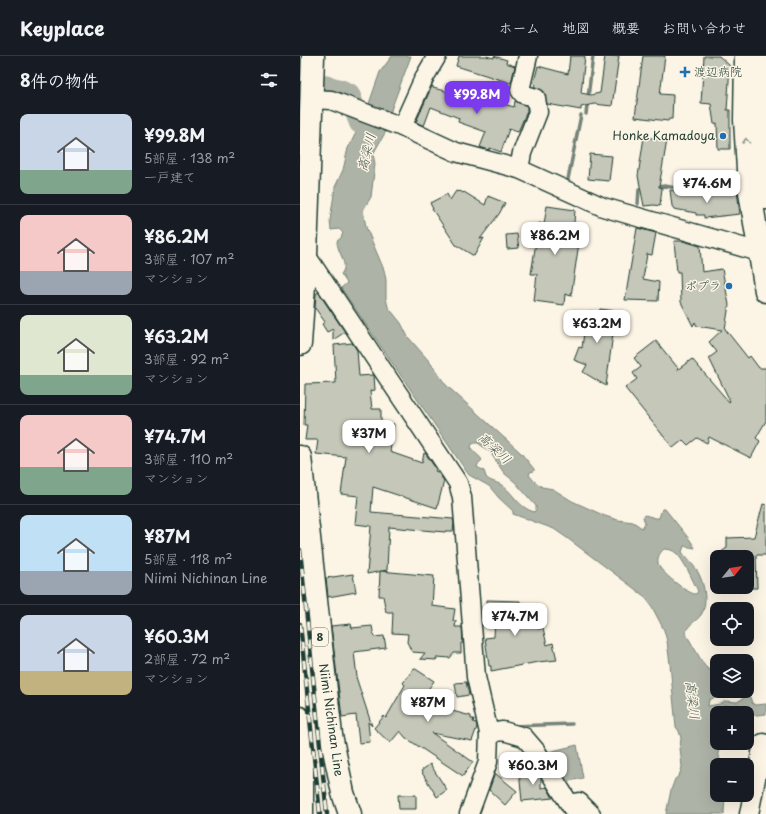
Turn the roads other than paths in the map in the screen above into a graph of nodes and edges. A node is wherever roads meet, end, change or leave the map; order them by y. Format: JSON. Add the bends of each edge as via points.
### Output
{"nodes":[{"id":1,"x":437,"y":56,"type":"edge"},
{"id":2,"x":528,"y":56,"type":"edge"},
{"id":3,"x":753,"y":58,"type":"edge"},
{"id":4,"x":763,"y":80,"type":"edge"},
{"id":5,"x":316,"y":82,"type":"edge"},
{"id":6,"x":402,"y":127,"type":"junction"},
{"id":7,"x":764,"y":159,"type":"edge"},
{"id":8,"x":519,"y":169,"type":"junction"},
{"id":9,"x":766,"y":198,"type":"edge"},
{"id":10,"x":762,"y":253,"type":"edge"},
{"id":11,"x":306,"y":255,"type":"junction"},
{"id":12,"x":766,"y":291,"type":"edge"},
{"id":13,"x":301,"y":296,"type":"edge"},
{"id":14,"x":300,"y":344,"type":"edge"},
{"id":15,"x":300,"y":457,"type":"edge"},
{"id":16,"x":300,"y":716,"type":"edge"},
{"id":17,"x":489,"y":733,"type":"junction"},
{"id":18,"x":766,"y":744,"type":"edge"},
{"id":19,"x":573,"y":810,"type":"edge"},
{"id":20,"x":304,"y":814,"type":"edge"},
{"id":21,"x":350,"y":814,"type":"edge"},
{"id":22,"x":469,"y":814,"type":"edge"},
{"id":23,"x":591,"y":814,"type":"edge"},
{"id":24,"x":749,"y":814,"type":"edge"}],
"edges":[{"from":1,"to":6,"type":"street"},
{"from":2,"to":8,"type":"street","via":[[520,90],[523,94],[536,98],[538,112],[522,153]]},
{"from":3,"to":4,"type":"main road"},
{"from":10,"to":3,"type":"main road","one_way":true,"via":[[749,186],[744,120]]},
{"from":4,"to":7,"type":"main road","via":[[760,130]]},
{"from":5,"to":6,"type":"street"},
{"from":5,"to":11,"type":"main road"},
{"from":6,"to":8,"type":"street","via":[[456,152]]},
{"from":7,"to":9,"type":"main road"},
{"from":8,"to":10,"type":"street","via":[[603,207]]},
{"from":10,"to":12,"type":"main road"},
{"from":11,"to":13,"type":"main road"},
{"from":11,"to":17,"type":"street","via":[[458,483],[462,497],[476,677]]},
{"from":13,"to":14,"type":"main road"},
{"from":15,"to":21,"type":"main road","name":"Niimi Nichinan Line","number":"8","via":[[331,735],[342,793]]},
{"from":16,"to":20,"type":"street","via":[[304,752]]},
{"from":17,"to":19,"type":"street","via":[[503,731],[524,737],[536,751]]},
{"from":17,"to":22,"type":"street","via":[[488,762]]},
{"from":18,"to":24,"type":"street","via":[[763,744]]},
{"from":19,"to":23,"type":"street","via":[[579,802]]}]}
